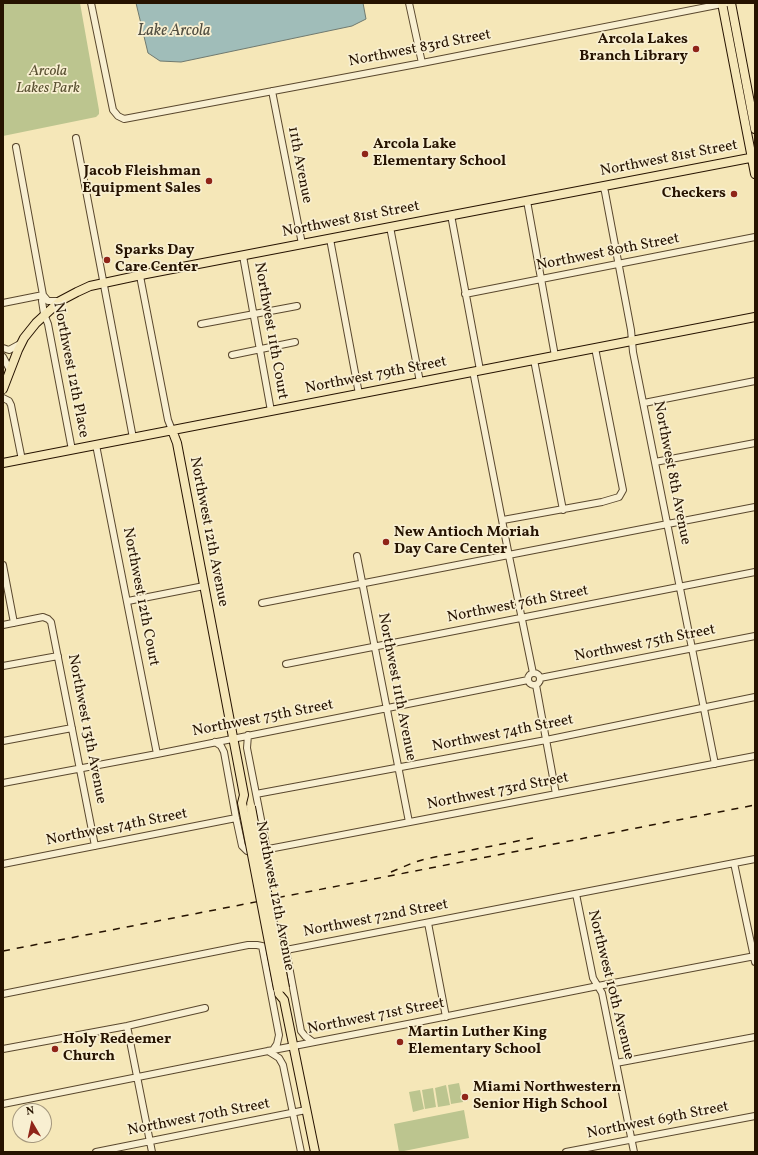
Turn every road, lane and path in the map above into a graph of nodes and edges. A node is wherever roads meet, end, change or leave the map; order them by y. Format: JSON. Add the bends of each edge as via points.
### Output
{"nodes":[{"id":1,"x":91,"y":3,"type":"edge"},
{"id":2,"x":411,"y":3,"type":"edge"},
{"id":3,"x":726,"y":3,"type":"edge"},
{"id":4,"x":422,"y":62,"type":"junction"},
{"id":5,"x":272,"y":91,"type":"junction"},
{"id":6,"x":755,"y":129,"type":"edge"},
{"id":7,"x":76,"y":138,"type":"dead end"},
{"id":8,"x":16,"y":147,"type":"dead end"},
{"id":9,"x":753,"y":157,"type":"edge"},
{"id":10,"x":755,"y":174,"type":"edge"},
{"id":11,"x":603,"y":186,"type":"junction"},
{"id":12,"x":527,"y":201,"type":"junction"},
{"id":13,"x":451,"y":215,"type":"junction"},
{"id":14,"x":390,"y":227,"type":"junction"},
{"id":15,"x":755,"y":237,"type":"edge"},
{"id":16,"x":330,"y":239,"type":"junction"},
{"id":17,"x":302,"y":244,"type":"junction"},
{"id":18,"x":243,"y":256,"type":"junction"},
{"id":19,"x":618,"y":264,"type":"junction"},
{"id":20,"x":140,"y":276,"type":"junction"},
{"id":21,"x":541,"y":279,"type":"junction"},
{"id":22,"x":103,"y":283,"type":"junction"},
{"id":23,"x":465,"y":294,"type":"junction"},
{"id":24,"x":43,"y":295,"type":"junction"},
{"id":25,"x":60,"y":301,"type":"junction"},
{"id":26,"x":3,"y":304,"type":"edge"},
{"id":27,"x":297,"y":306,"type":"dead end"},
{"id":28,"x":44,"y":314,"type":"junction"},
{"id":29,"x":253,"y":314,"type":"junction"},
{"id":30,"x":755,"y":317,"type":"edge"},
{"id":31,"x":201,"y":324,"type":"dead end"},
{"id":32,"x":632,"y":341,"type":"junction"},
{"id":33,"x":295,"y":342,"type":"dead end"},
{"id":34,"x":21,"y":344,"type":"junction"},
{"id":35,"x":3,"y":348,"type":"edge"},
{"id":36,"x":595,"y":348,"type":"junction"},
{"id":37,"x":259,"y":350,"type":"junction"},
{"id":38,"x":232,"y":355,"type":"dead end"},
{"id":39,"x":556,"y":356,"type":"junction"},
{"id":40,"x":3,"y":357,"type":"edge"},
{"id":41,"x":534,"y":360,"type":"junction"},
{"id":42,"x":10,"y":370,"type":"junction"},
{"id":43,"x":477,"y":371,"type":"junction"},
{"id":44,"x":755,"y":381,"type":"edge"},
{"id":45,"x":420,"y":382,"type":"junction"},
{"id":46,"x":3,"y":389,"type":"edge"},
{"id":47,"x":359,"y":394,"type":"junction"},
{"id":48,"x":3,"y":398,"type":"edge"},
{"id":49,"x":644,"y":403,"type":"junction"},
{"id":50,"x":271,"y":411,"type":"junction"},
{"id":51,"x":172,"y":430,"type":"junction"},
{"id":52,"x":133,"y":438,"type":"junction"},
{"id":53,"x":755,"y":443,"type":"edge"},
{"id":54,"x":96,"y":445,"type":"junction"},
{"id":55,"x":72,"y":450,"type":"junction"},
{"id":56,"x":22,"y":460,"type":"junction"},
{"id":57,"x":655,"y":462,"type":"junction"},
{"id":58,"x":3,"y":463,"type":"edge"},
{"id":59,"x":755,"y":508,"type":"edge"},
{"id":60,"x":563,"y":510,"type":"junction"},
{"id":61,"x":502,"y":520,"type":"junction"},
{"id":62,"x":668,"y":525,"type":"junction"},
{"id":63,"x":357,"y":556,"type":"dead end"},
{"id":64,"x":509,"y":556,"type":"junction"},
{"id":65,"x":3,"y":565,"type":"edge"},
{"id":66,"x":755,"y":572,"type":"edge"},
{"id":67,"x":362,"y":584,"type":"junction"},
{"id":68,"x":204,"y":586,"type":"junction"},
{"id":69,"x":680,"y":586,"type":"junction"},
{"id":70,"x":128,"y":601,"type":"junction"},
{"id":71,"x":262,"y":604,"type":"dead end"},
{"id":72,"x":522,"y":618,"type":"junction"},
{"id":73,"x":14,"y":623,"type":"junction"},
{"id":74,"x":3,"y":625,"type":"edge"},
{"id":75,"x":755,"y":636,"type":"edge"},
{"id":76,"x":374,"y":646,"type":"junction"},
{"id":77,"x":692,"y":648,"type":"junction"},
{"id":78,"x":58,"y":656,"type":"junction"},
{"id":79,"x":286,"y":664,"type":"dead end"},
{"id":80,"x":3,"y":666,"type":"edge"},
{"id":81,"x":533,"y":673,"type":"junction"},
{"id":82,"x":540,"y":678,"type":"junction"},
{"id":83,"x":528,"y":680,"type":"junction"},
{"id":84,"x":536,"y":685,"type":"junction"},
{"id":85,"x":755,"y":698,"type":"edge"},
{"id":86,"x":386,"y":708,"type":"junction"},
{"id":87,"x":704,"y":708,"type":"junction"},
{"id":88,"x":72,"y":728,"type":"junction"},
{"id":89,"x":248,"y":736,"type":"junction"},
{"id":90,"x":233,"y":738,"type":"junction"},
{"id":91,"x":546,"y":740,"type":"junction"},
{"id":92,"x":3,"y":741,"type":"edge"},
{"id":93,"x":215,"y":742,"type":"junction"},
{"id":94,"x":157,"y":754,"type":"junction"},
{"id":95,"x":755,"y":756,"type":"edge"},
{"id":96,"x":715,"y":764,"type":"junction"},
{"id":97,"x":398,"y":767,"type":"junction"},
{"id":98,"x":80,"y":768,"type":"junction"},
{"id":99,"x":3,"y":783,"type":"edge"},
{"id":100,"x":256,"y":794,"type":"junction"},
{"id":101,"x":556,"y":794,"type":"junction"},
{"id":102,"x":236,"y":818,"type":"junction"},
{"id":103,"x":409,"y":822,"type":"junction"},
{"id":104,"x":96,"y":846,"type":"junction"},
{"id":105,"x":267,"y":850,"type":"junction"},
{"id":106,"x":246,"y":851,"type":"joint"},
{"id":107,"x":755,"y":859,"type":"edge"},
{"id":108,"x":734,"y":863,"type":"junction"},
{"id":109,"x":3,"y":864,"type":"edge"},
{"id":110,"x":576,"y":894,"type":"junction"},
{"id":111,"x":428,"y":923,"type":"junction"},
{"id":112,"x":262,"y":946,"type":"junction"},
{"id":113,"x":286,"y":950,"type":"junction"},
{"id":114,"x":755,"y":958,"type":"edge"},
{"id":115,"x":598,"y":986,"type":"junction"},
{"id":116,"x":3,"y":994,"type":"edge"},
{"id":117,"x":205,"y":1008,"type":"dead end"},
{"id":118,"x":446,"y":1017,"type":"junction"},
{"id":119,"x":128,"y":1026,"type":"junction"},
{"id":120,"x":755,"y":1037,"type":"edge"},
{"id":121,"x":313,"y":1042,"type":"junction"},
{"id":122,"x":293,"y":1046,"type":"junction"},
{"id":123,"x":3,"y":1049,"type":"edge"},
{"id":124,"x":270,"y":1050,"type":"junction"},
{"id":125,"x":616,"y":1063,"type":"junction"},
{"id":126,"x":138,"y":1077,"type":"junction"},
{"id":127,"x":3,"y":1104,"type":"edge"},
{"id":128,"x":306,"y":1110,"type":"junction"},
{"id":129,"x":293,"y":1113,"type":"junction"},
{"id":130,"x":755,"y":1116,"type":"edge"},
{"id":131,"x":632,"y":1140,"type":"junction"},
{"id":132,"x":150,"y":1142,"type":"junction"},
{"id":133,"x":96,"y":1152,"type":"edge"},
{"id":134,"x":152,"y":1152,"type":"edge"},
{"id":135,"x":301,"y":1152,"type":"edge"},
{"id":136,"x":315,"y":1152,"type":"edge"},
{"id":137,"x":566,"y":1152,"type":"edge"},
{"id":138,"x":634,"y":1152,"type":"edge"}],
"edges":[{"from":1,"to":5,"type":"street","name":"Northwest 83rd Street","via":[[113,110],[124,119]]},
{"from":2,"to":4,"type":"street"},
{"from":3,"to":4,"type":"street","name":"Northwest 83rd Street"},
{"from":3,"to":6,"type":"main road"},
{"from":3,"to":9,"type":"main road"},
{"from":4,"to":5,"type":"street","name":"Northwest 83rd Street"},
{"from":5,"to":17,"type":"street","name":"11th Avenue"},
{"from":7,"to":22,"type":"street"},
{"from":8,"to":24,"type":"street","name":"Northwest 12th Place"},
{"from":9,"to":10,"type":"main road"},
{"from":9,"to":11,"type":"main road","name":"Northwest 81st Street"},
{"from":11,"to":12,"type":"main road","name":"Northwest 81st Street"},
{"from":11,"to":19,"type":"street","name":"Northwest 8th Avenue"},
{"from":12,"to":13,"type":"main road","name":"Northwest 81st Street"},
{"from":12,"to":21,"type":"street"},
{"from":13,"to":14,"type":"main road","name":"Northwest 81st Street"},
{"from":13,"to":23,"type":"street"},
{"from":14,"to":16,"type":"main road","name":"Northwest 81st Street"},
{"from":14,"to":45,"type":"street"},
{"from":15,"to":19,"type":"street","name":"Northwest 80th Street"},
{"from":16,"to":17,"type":"main road","name":"Northwest 81st Street"},
{"from":16,"to":47,"type":"street"},
{"from":17,"to":18,"type":"main road","name":"Northwest 81st Street"},
{"from":18,"to":20,"type":"main road","name":"Northwest 81st Street"},
{"from":18,"to":29,"type":"street","name":"Northwest 11th Court"},
{"from":19,"to":21,"type":"street","name":"Northwest 80th Street"},
{"from":19,"to":32,"type":"street","name":"Northwest 8th Avenue"},
{"from":20,"to":22,"type":"main road","name":"Northwest 81st Street"},
{"from":20,"to":51,"type":"street","name":"Northwest 12th Avenue"},
{"from":21,"to":23,"type":"street","name":"Northwest 80th Street"},
{"from":21,"to":39,"type":"street"},
{"from":22,"to":25,"type":"main road","name":"Northwest 81st Street","via":[[81,290]]},
{"from":22,"to":52,"type":"street"},
{"from":23,"to":43,"type":"street"},
{"from":24,"to":25,"type":"street","name":"Northwest 12th Place","via":[[48,301]]},
{"from":24,"to":26,"type":"street"},
{"from":24,"to":28,"type":"street","name":"Northwest 12th Place"},
{"from":25,"to":28,"type":"main road","name":"Northwest 81st Street"},
{"from":27,"to":29,"type":"street"},
{"from":28,"to":34,"type":"main road","name":"Northwest 81st Street"},
{"from":28,"to":55,"type":"street","name":"Northwest 12th Place"},
{"from":29,"to":31,"type":"street"},
{"from":29,"to":37,"type":"street","name":"Northwest 11th Court"},
{"from":30,"to":32,"type":"main road","name":"Northwest 79th Street"},
{"from":32,"to":36,"type":"main road","name":"Northwest 79th Street"},
{"from":32,"to":49,"type":"street","name":"Northwest 8th Avenue"},
{"from":33,"to":37,"type":"street"},
{"from":34,"to":35,"type":"street","via":[[11,350]]},
{"from":34,"to":42,"type":"main road","name":"Northwest 81st Street"},
{"from":36,"to":39,"type":"main road","name":"Northwest 79th Street"},
{"from":36,"to":60,"type":"street","via":[[623,490],[619,497]]},
{"from":37,"to":38,"type":"street"},
{"from":37,"to":50,"type":"street","name":"Northwest 11th Court"},
{"from":39,"to":41,"type":"main road","name":"Northwest 79th Street"},
{"from":40,"to":42,"type":"street"},
{"from":41,"to":43,"type":"main road","name":"Northwest 79th Street"},
{"from":41,"to":60,"type":"street"},
{"from":42,"to":46,"type":"main road","name":"Northwest 81st Street"},
{"from":43,"to":45,"type":"main road","name":"Northwest 79th Street"},
{"from":43,"to":61,"type":"street"},
{"from":44,"to":49,"type":"street"},
{"from":45,"to":47,"type":"main road","name":"Northwest 79th Street"},
{"from":47,"to":50,"type":"main road","name":"Northwest 79th Street"},
{"from":48,"to":56,"type":"street","via":[[11,405]]},
{"from":49,"to":57,"type":"street","name":"Northwest 8th Avenue"},
{"from":50,"to":51,"type":"main road","name":"Northwest 79th Street"},
{"from":51,"to":52,"type":"main road","name":"Northwest 79th Street"},
{"from":51,"to":68,"type":"main road","name":"Northwest 12th Avenue","via":[[177,443]]},
{"from":52,"to":54,"type":"main road","name":"Northwest 79th Street"},
{"from":53,"to":57,"type":"street"},
{"from":54,"to":55,"type":"main road","name":"Northwest 79th Street"},
{"from":54,"to":70,"type":"street","name":"Northwest 12th Court"},
{"from":55,"to":56,"type":"main road","name":"Northwest 79th Street"},
{"from":56,"to":58,"type":"main road","name":"Northwest 79th Street"},
{"from":57,"to":62,"type":"street","name":"Northwest 8th Avenue"},
{"from":59,"to":62,"type":"street"},
{"from":60,"to":61,"type":"street"},
{"from":61,"to":64,"type":"street"},
{"from":62,"to":64,"type":"street"},
{"from":62,"to":69,"type":"street","name":"Northwest 8th Avenue"},
{"from":63,"to":67,"type":"street","name":"Northwest 11th Avenue"},
{"from":64,"to":67,"type":"street"},
{"from":64,"to":72,"type":"street"},
{"from":65,"to":73,"type":"street"},
{"from":66,"to":69,"type":"street","name":"Northwest 76th Street"},
{"from":67,"to":71,"type":"street"},
{"from":67,"to":76,"type":"street","name":"Northwest 11th Avenue"},
{"from":68,"to":70,"type":"street"},
{"from":68,"to":90,"type":"main road","name":"Northwest 12th Avenue"},
{"from":69,"to":72,"type":"street","name":"Northwest 76th Street"},
{"from":69,"to":77,"type":"street","name":"Northwest 8th Avenue"},
{"from":70,"to":94,"type":"street","name":"Northwest 12th Court"},
{"from":72,"to":76,"type":"street","name":"Northwest 76th Street"},
{"from":72,"to":81,"type":"street"},
{"from":73,"to":74,"type":"street"},
{"from":73,"to":78,"type":"street","name":"Northwest 13th Avenue","via":[[48,618]]},
{"from":75,"to":77,"type":"street","name":"Northwest 75th Street"},
{"from":76,"to":79,"type":"street","name":"Northwest 76th Street"},
{"from":76,"to":86,"type":"street","name":"Northwest 11th Avenue"},
{"from":77,"to":82,"type":"street","name":"Northwest 75th Street"},
{"from":77,"to":87,"type":"street","name":"Northwest 8th Avenue"},
{"from":78,"to":80,"type":"street"},
{"from":78,"to":88,"type":"street","name":"Northwest 13th Avenue"},
{"from":81,"to":82,"type":"street"},
{"from":81,"to":83,"type":"street"},
{"from":82,"to":84,"type":"street"},
{"from":83,"to":84,"type":"street"},
{"from":83,"to":86,"type":"street","name":"Northwest 75th Street"},
{"from":84,"to":91,"type":"street"},
{"from":85,"to":87,"type":"street","name":"Northwest 74th Street"},
{"from":86,"to":89,"type":"street","name":"Northwest 75th Street"},
{"from":86,"to":97,"type":"street","name":"Northwest 11th Avenue"},
{"from":87,"to":91,"type":"street","name":"Northwest 74th Street"},
{"from":87,"to":96,"type":"street","name":"Northwest 8th Avenue"},
{"from":88,"to":92,"type":"street"},
{"from":88,"to":98,"type":"street","name":"Northwest 13th Avenue"},
{"from":89,"to":90,"type":"street","name":"Northwest 75th Street"},
{"from":89,"to":100,"type":"street","name":"Northwest 12th Avenue","via":[[247,748]]},
{"from":90,"to":93,"type":"street","name":"Northwest 75th Street"},
{"from":90,"to":122,"type":"main road","name":"Northwest 12th Avenue","bridge":true,"via":[[244,795],[250,802],[247,808],[281,988],[286,993],[284,1000]]},
{"from":91,"to":97,"type":"street","name":"Northwest 74th Street"},
{"from":91,"to":101,"type":"street"},
{"from":93,"to":94,"type":"street","name":"Northwest 75th Street"},
{"from":93,"to":102,"type":"street","name":"Northwest 12th Avenue","via":[[224,752]]},
{"from":94,"to":98,"type":"street","name":"Northwest 75th Street"},
{"from":95,"to":96,"type":"street","name":"Northwest 73rd Street"},
{"from":96,"to":101,"type":"street","name":"Northwest 73rd Street"},
{"from":97,"to":100,"type":"street","name":"Northwest 74th Street"},
{"from":97,"to":103,"type":"street","name":"Northwest 11th Avenue"},
{"from":98,"to":99,"type":"street","name":"Northwest 75th Street"},
{"from":98,"to":104,"type":"street","name":"Northwest 13th Avenue"},
{"from":100,"to":105,"type":"street","name":"Northwest 12th Avenue"},
{"from":101,"to":103,"type":"street","name":"Northwest 73rd Street"},
{"from":102,"to":104,"type":"street","name":"Northwest 74th Street"},
{"from":102,"to":106,"type":"street","name":"Northwest 12th Avenue","via":[[242,846]]},
{"from":103,"to":105,"type":"street","name":"Northwest 73rd Street"},
{"from":104,"to":109,"type":"street","name":"Northwest 74th Street"},
{"from":105,"to":106,"type":"street","name":"Northwest 73rd Street"},
{"from":107,"to":108,"type":"street","name":"Northwest 72nd Street"},
{"from":108,"to":110,"type":"street","name":"Northwest 72nd Street"},
{"from":108,"to":114,"type":"street"},
{"from":110,"to":111,"type":"street","name":"Northwest 72nd Street"},
{"from":110,"to":115,"type":"street","name":"Northwest 10th Avenue","via":[[593,978]]},
{"from":111,"to":113,"type":"street","name":"Northwest 72nd Street"},
{"from":111,"to":118,"type":"street"},
{"from":112,"to":113,"type":"street","name":"Northwest 72nd Street"},
{"from":112,"to":116,"type":"street","name":"Northwest 72nd Street","via":[[248,945]]},
{"from":112,"to":124,"type":"street","name":"Northwest 12th Avenue","via":[[279,1035],[278,1044]]},
{"from":113,"to":121,"type":"street","name":"Northwest 12th Avenue","via":[[301,1031]]},
{"from":114,"to":115,"type":"street","name":"Northwest 71st Street"},
{"from":115,"to":118,"type":"street","name":"Northwest 71st Street"},
{"from":115,"to":125,"type":"street","name":"Northwest 10th Avenue","via":[[602,993]]},
{"from":117,"to":119,"type":"street"},
{"from":118,"to":121,"type":"street","name":"Northwest 71st Street"},
{"from":119,"to":123,"type":"street"},
{"from":119,"to":126,"type":"street"},
{"from":120,"to":125,"type":"street"},
{"from":121,"to":122,"type":"street","name":"Northwest 71st Street"},
{"from":122,"to":124,"type":"street","name":"Northwest 71st Street"},
{"from":122,"to":128,"type":"main road","name":"Northwest 12th Avenue"},
{"from":124,"to":126,"type":"street","name":"Northwest 71st Street"},
{"from":124,"to":129,"type":"street","via":[[281,1061]]},
{"from":125,"to":131,"type":"street","name":"Northwest 10th Avenue"},
{"from":126,"to":127,"type":"street","name":"Northwest 71st Street"},
{"from":126,"to":132,"type":"street"},
{"from":128,"to":129,"type":"street","name":"Northwest 70th Street"},
{"from":128,"to":136,"type":"main road","name":"Northwest 12th Avenue"},
{"from":129,"to":132,"type":"street","name":"Northwest 70th Street"},
{"from":129,"to":135,"type":"street"},
{"from":130,"to":131,"type":"street","name":"Northwest 69th Street"},
{"from":131,"to":137,"type":"street","name":"Northwest 69th Street"},
{"from":131,"to":138,"type":"street","name":"Northwest 10th Avenue"},
{"from":132,"to":133,"type":"street","name":"Northwest 70th Street"},
{"from":132,"to":134,"type":"street"}]}
